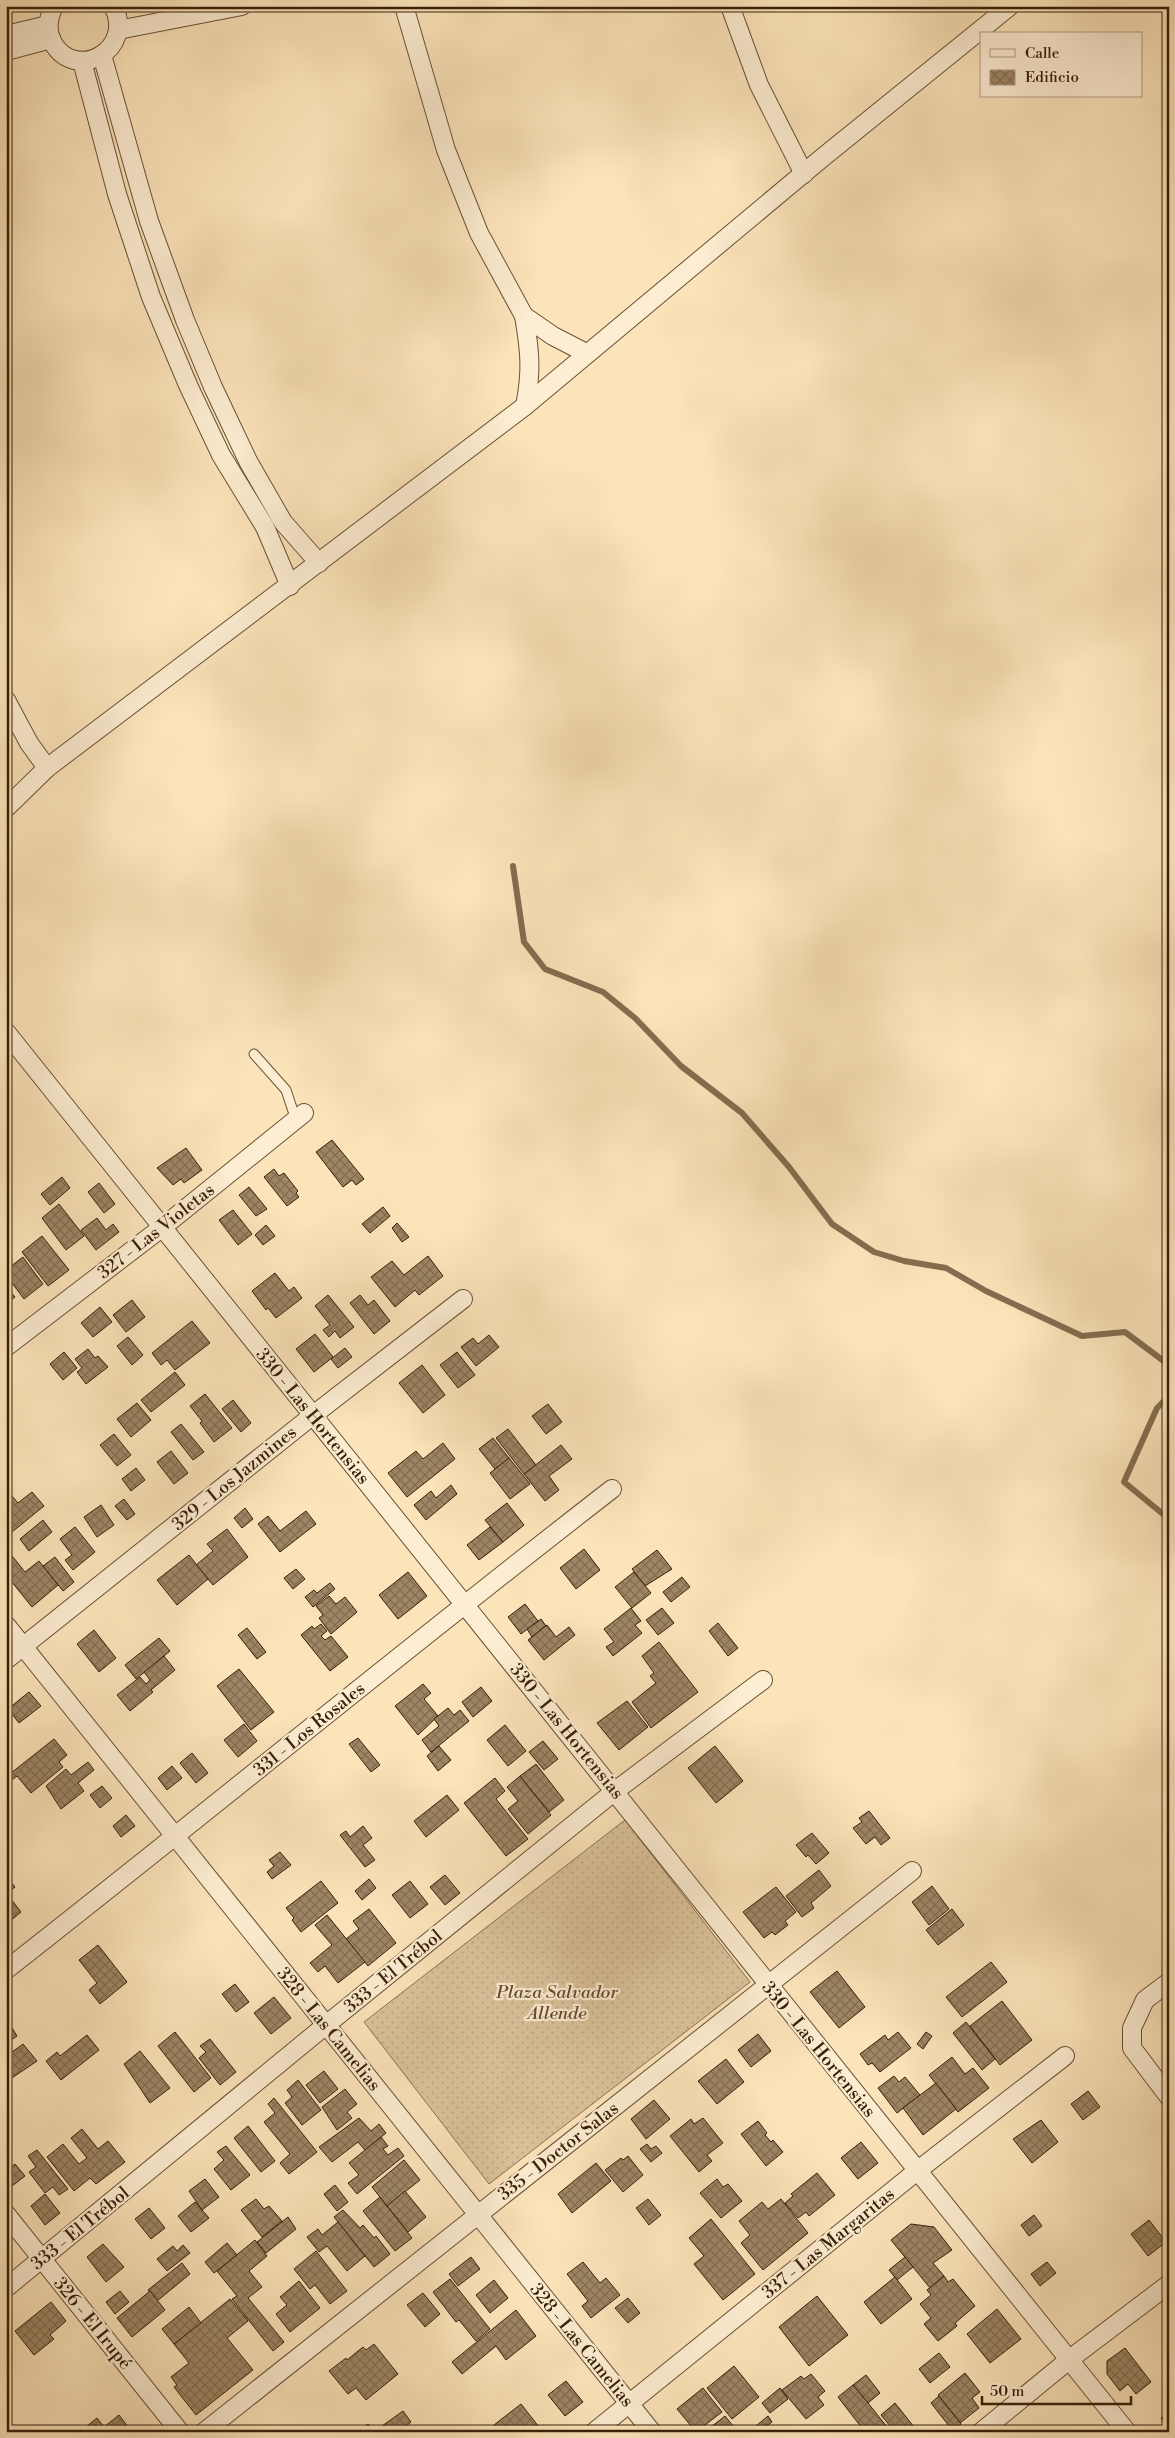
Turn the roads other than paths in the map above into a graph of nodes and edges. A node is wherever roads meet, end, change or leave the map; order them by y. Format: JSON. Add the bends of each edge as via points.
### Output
{"nodes":[{"id":1,"x":54,"y":6,"type":"edge"},
{"id":2,"x":113,"y":6,"type":"edge"},
{"id":3,"x":242,"y":6,"type":"edge"},
{"id":4,"x":404,"y":6,"type":"edge"},
{"id":5,"x":730,"y":6,"type":"edge"},
{"id":6,"x":1010,"y":6,"type":"edge"},
{"id":7,"x":118,"y":30,"type":"junction"},
{"id":8,"x":49,"y":32,"type":"junction"},
{"id":9,"x":6,"y":35,"type":"edge"},
{"id":10,"x":6,"y":51,"type":"edge"},
{"id":11,"x":102,"y":55,"type":"junction"},
{"id":12,"x":82,"y":61,"type":"junction"},
{"id":13,"x":804,"y":174,"type":"junction"},
{"id":14,"x":524,"y":316,"type":"junction"},
{"id":15,"x":586,"y":353,"type":"junction"},
{"id":16,"x":525,"y":406,"type":"junction"},
{"id":17,"x":319,"y":563,"type":"junction"},
{"id":18,"x":290,"y":586,"type":"junction"},
{"id":19,"x":6,"y":700,"type":"edge"},
{"id":20,"x":48,"y":768,"type":"junction"},
{"id":21,"x":6,"y":808,"type":"edge"},
{"id":22,"x":6,"y":1031,"type":"edge"},
{"id":23,"x":254,"y":1054,"type":"dead end"},
{"id":24,"x":300,"y":1116,"type":"joint"},
{"id":25,"x":164,"y":1226,"type":"junction"},
{"id":26,"x":463,"y":1299,"type":"dead end"},
{"id":27,"x":6,"y":1347,"type":"edge"},
{"id":28,"x":312,"y":1416,"type":"junction"},
{"id":29,"x":612,"y":1489,"type":"dead end"},
{"id":30,"x":464,"y":1603,"type":"junction"},
{"id":31,"x":6,"y":1625,"type":"edge"},
{"id":32,"x":23,"y":1646,"type":"junction"},
{"id":33,"x":6,"y":1660,"type":"edge"},
{"id":34,"x":763,"y":1680,"type":"dead end"},
{"id":35,"x":615,"y":1791,"type":"junction"},
{"id":36,"x":176,"y":1837,"type":"junction"},
{"id":37,"x":912,"y":1871,"type":"dead end"},
{"id":38,"x":6,"y":1970,"type":"edge"},
{"id":39,"x":1169,"y":1982,"type":"edge"},
{"id":40,"x":768,"y":1984,"type":"junction"},
{"id":41,"x":326,"y":2025,"type":"junction"},
{"id":42,"x":1065,"y":2056,"type":"dead end"},
{"id":43,"x":1169,"y":2097,"type":"edge"},
{"id":44,"x":917,"y":2172,"type":"junction"},
{"id":45,"x":6,"y":2214,"type":"edge"},
{"id":46,"x":478,"y":2215,"type":"junction"},
{"id":47,"x":42,"y":2260,"type":"junction"},
{"id":48,"x":1169,"y":2284,"type":"edge"},
{"id":49,"x":6,"y":2288,"type":"edge"},
{"id":50,"x":1070,"y":2359,"type":"junction"},
{"id":51,"x":629,"y":2404,"type":"junction"},
{"id":52,"x":180,"y":2432,"type":"edge"},
{"id":53,"x":204,"y":2432,"type":"edge"},
{"id":54,"x":594,"y":2432,"type":"edge"},
{"id":55,"x":652,"y":2432,"type":"edge"},
{"id":56,"x":981,"y":2432,"type":"edge"},
{"id":57,"x":1127,"y":2432,"type":"edge"}],
"edges":[{"from":1,"to":8,"type":"street"},
{"from":2,"to":7,"type":"street"},
{"from":3,"to":7,"type":"street"},
{"from":4,"to":14,"type":"street","via":[[419,65],[450,159],[479,233]]},
{"from":5,"to":13,"type":"street","via":[[759,85]]},
{"from":6,"to":13,"type":"street"},
{"from":7,"to":11,"type":"street","via":[[110,48]]},
{"from":8,"to":9,"type":"street"},
{"from":8,"to":10,"type":"street"},
{"from":8,"to":12,"type":"street","via":[[63,55]]},
{"from":11,"to":12,"type":"street"},
{"from":11,"to":17,"type":"street","via":[[149,221],[210,379],[248,461],[283,522]]},
{"from":12,"to":18,"type":"street","via":[[150,297],[188,385],[222,455],[265,527]]},
{"from":13,"to":15,"type":"street"},
{"from":14,"to":15,"type":"street"},
{"from":14,"to":16,"type":"street","via":[[531,359]]},
{"from":15,"to":16,"type":"street"},
{"from":16,"to":17,"type":"street"},
{"from":17,"to":18,"type":"street"},
{"from":18,"to":20,"type":"street"},
{"from":19,"to":20,"type":"street","via":[[29,743]]},
{"from":20,"to":21,"type":"street"},
{"from":22,"to":25,"type":"street","name":"330 - Las Hortensias"},
{"from":23,"to":24,"type":"lane","via":[[286,1090]]},
{"from":24,"to":25,"type":"street","name":"327 - Las Violetas"},
{"from":25,"to":27,"type":"street","name":"327 - Las Violetas"},
{"from":25,"to":28,"type":"street","name":"330 - Las Hortensias"},
{"from":26,"to":28,"type":"street","name":"329 - Los Jazmines"},
{"from":28,"to":30,"type":"street","name":"330 - Las Hortensias"},
{"from":28,"to":32,"type":"street","name":"329 - Los Jazmines"},
{"from":29,"to":30,"type":"street","name":"331 - Los Rosales"},
{"from":30,"to":35,"type":"street","name":"330 - Las Hortensias"},
{"from":30,"to":36,"type":"street","name":"331 - Los Rosales"},
{"from":31,"to":32,"type":"street","name":"328 - Las Camelias"},
{"from":32,"to":33,"type":"street","name":"329 - Los Jazmines"},
{"from":32,"to":36,"type":"street","name":"328 - Las Camelias"},
{"from":34,"to":35,"type":"street","name":"333 - El Trébol"},
{"from":35,"to":40,"type":"street","name":"330 - Las Hortensias"},
{"from":35,"to":41,"type":"street","name":"333 - El Trébol"},
{"from":36,"to":38,"type":"street","name":"331 - Los Rosales"},
{"from":36,"to":41,"type":"street","name":"328 - Las Camelias"},
{"from":37,"to":40,"type":"street","name":"335 - Doctor Salas"},
{"from":39,"to":43,"type":"street","via":[[1145,2000],[1132,2028],[1132,2048]]},
{"from":40,"to":44,"type":"street","name":"330 - Las Hortensias"},
{"from":40,"to":46,"type":"street","name":"335 - Doctor Salas"},
{"from":41,"to":46,"type":"street","name":"328 - Las Camelias"},
{"from":41,"to":47,"type":"street","name":"333 - El Trébol"},
{"from":42,"to":44,"type":"street","name":"337 - Las Margaritas"},
{"from":44,"to":50,"type":"street","name":"330 - Las Hortensias"},
{"from":44,"to":51,"type":"street","name":"337 - Las Margaritas"},
{"from":45,"to":47,"type":"street","name":"326 - El Irupé"},
{"from":46,"to":51,"type":"street","name":"328 - Las Camelias"},
{"from":46,"to":53,"type":"street","name":"335 - Doctor Salas"},
{"from":47,"to":49,"type":"street","name":"333 - El Trébol"},
{"from":47,"to":52,"type":"street","name":"326 - El Irupé"},
{"from":48,"to":50,"type":"street"},
{"from":50,"to":56,"type":"street"},
{"from":50,"to":57,"type":"street","name":"330 - Las Hortensias"},
{"from":51,"to":54,"type":"street","name":"337 - Las Margaritas"},
{"from":51,"to":55,"type":"street","name":"328 - Las Camelias"}]}
